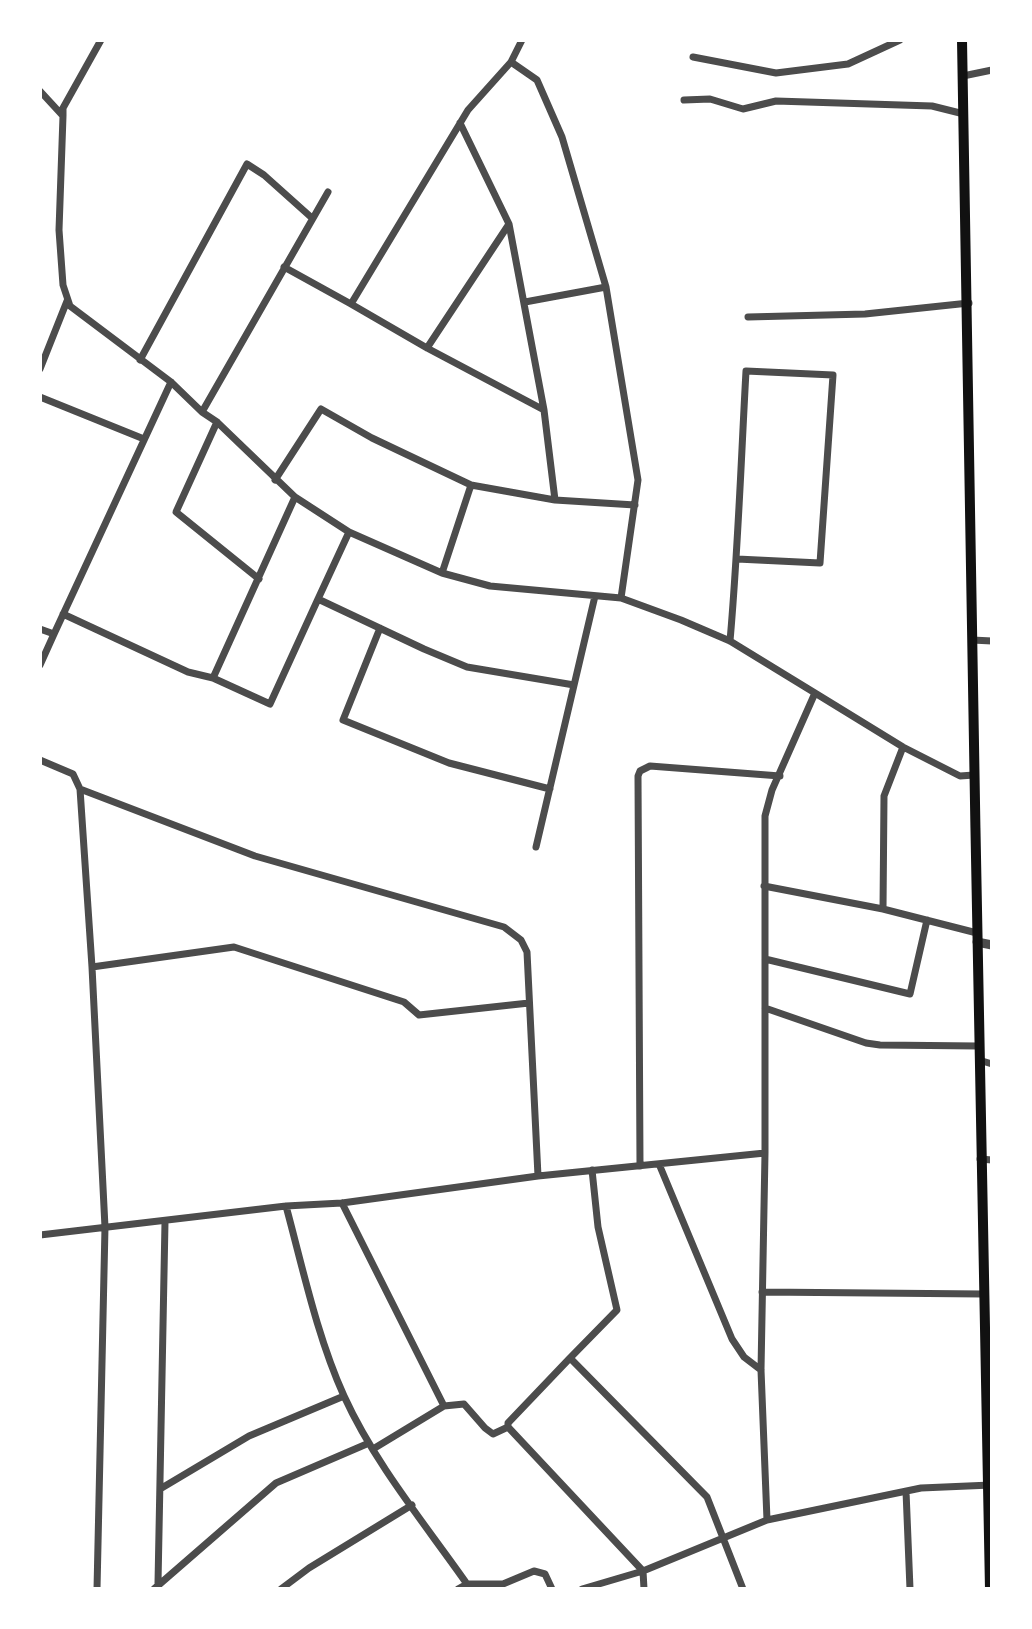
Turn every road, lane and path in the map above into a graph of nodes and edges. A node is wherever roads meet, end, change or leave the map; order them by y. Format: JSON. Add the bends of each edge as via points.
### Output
{"nodes":[{"id":1,"x":101,"y":40,"type":"edge"},
{"id":2,"x":522,"y":40,"type":"edge"},
{"id":3,"x":900,"y":40,"type":"edge"},
{"id":4,"x":962,"y":40,"type":"edge"},
{"id":5,"x":693,"y":57,"type":"dead end"},
{"id":6,"x":511,"y":62,"type":"junction"},
{"id":7,"x":992,"y":70,"type":"edge"},
{"id":8,"x":963,"y":76,"type":"junction"},
{"id":9,"x":40,"y":91,"type":"edge"},
{"id":10,"x":684,"y":100,"type":"dead end"},
{"id":11,"x":964,"y":114,"type":"junction"},
{"id":12,"x":62,"y":116,"type":"junction"},
{"id":13,"x":460,"y":123,"type":"junction"},
{"id":14,"x":328,"y":191,"type":"dead end"},
{"id":15,"x":312,"y":218,"type":"junction"},
{"id":16,"x":509,"y":224,"type":"junction"},
{"id":17,"x":284,"y":267,"type":"junction"},
{"id":18,"x":606,"y":287,"type":"junction"},
{"id":19,"x":67,"y":301,"type":"junction"},
{"id":20,"x":525,"y":302,"type":"junction"},
{"id":21,"x":969,"y":303,"type":"junction"},
{"id":22,"x":351,"y":304,"type":"junction"},
{"id":23,"x":748,"y":317,"type":"dead end"},
{"id":24,"x":427,"y":348,"type":"junction"},
{"id":25,"x":140,"y":360,"type":"junction"},
{"id":26,"x":40,"y":369,"type":"edge"},
{"id":27,"x":171,"y":382,"type":"junction"},
{"id":28,"x":40,"y":397,"type":"edge"},
{"id":29,"x":544,"y":410,"type":"junction"},
{"id":30,"x":202,"y":412,"type":"junction"},
{"id":31,"x":217,"y":422,"type":"junction"},
{"id":32,"x":144,"y":439,"type":"junction"},
{"id":33,"x":275,"y":480,"type":"junction"},
{"id":34,"x":471,"y":485,"type":"junction"},
{"id":35,"x":295,"y":497,"type":"junction"},
{"id":36,"x":555,"y":499,"type":"junction"},
{"id":37,"x":635,"y":505,"type":"junction"},
{"id":38,"x":349,"y":532,"type":"junction"},
{"id":39,"x":737,"y":559,"type":"junction"},
{"id":40,"x":442,"y":573,"type":"junction"},
{"id":41,"x":259,"y":579,"type":"junction"},
{"id":42,"x":595,"y":596,"type":"junction"},
{"id":43,"x":621,"y":598,"type":"junction"},
{"id":44,"x":318,"y":599,"type":"junction"},
{"id":45,"x":63,"y":614,"type":"junction"},
{"id":46,"x":380,"y":628,"type":"junction"},
{"id":47,"x":40,"y":629,"type":"edge"},
{"id":48,"x":54,"y":634,"type":"junction"},
{"id":49,"x":972,"y":640,"type":"junction"},
{"id":50,"x":730,"y":641,"type":"junction"},
{"id":51,"x":992,"y":641,"type":"edge"},
{"id":52,"x":40,"y":665,"type":"edge"},
{"id":53,"x":213,"y":678,"type":"junction"},
{"id":54,"x":574,"y":685,"type":"junction"},
{"id":55,"x":815,"y":693,"type":"junction"},
{"id":56,"x":903,"y":747,"type":"junction"},
{"id":57,"x":40,"y":760,"type":"edge"},
{"id":58,"x":974,"y":775,"type":"junction"},
{"id":59,"x":780,"y":776,"type":"junction"},
{"id":60,"x":80,"y":789,"type":"junction"},
{"id":61,"x":550,"y":789,"type":"junction"},
{"id":62,"x":536,"y":847,"type":"dead end"},
{"id":63,"x":764,"y":886,"type":"junction"},
{"id":64,"x":883,"y":909,"type":"junction"},
{"id":65,"x":927,"y":920,"type":"junction"},
{"id":66,"x":977,"y":938,"type":"junction"},
{"id":67,"x":992,"y":945,"type":"edge"},
{"id":68,"x":765,"y":959,"type":"junction"},
{"id":69,"x":92,"y":967,"type":"junction"},
{"id":70,"x":529,"y":1003,"type":"junction"},
{"id":71,"x":765,"y":1008,"type":"junction"},
{"id":72,"x":978,"y":1046,"type":"junction"},
{"id":73,"x":979,"y":1060,"type":"junction"},
{"id":74,"x":992,"y":1064,"type":"edge"},
{"id":75,"x":765,"y":1153,"type":"junction"},
{"id":76,"x":980,"y":1159,"type":"junction"},
{"id":77,"x":992,"y":1160,"type":"edge"},
{"id":78,"x":659,"y":1164,"type":"junction"},
{"id":79,"x":640,"y":1166,"type":"junction"},
{"id":80,"x":592,"y":1170,"type":"junction"},
{"id":81,"x":538,"y":1176,"type":"junction"},
{"id":82,"x":342,"y":1203,"type":"junction"},
{"id":83,"x":286,"y":1206,"type":"junction"},
{"id":84,"x":165,"y":1222,"type":"junction"},
{"id":85,"x":105,"y":1227,"type":"junction"},
{"id":86,"x":40,"y":1235,"type":"edge"},
{"id":87,"x":762,"y":1292,"type":"junction"},
{"id":88,"x":983,"y":1294,"type":"junction"},
{"id":89,"x":570,"y":1358,"type":"junction"},
{"id":90,"x":761,"y":1370,"type":"junction"},
{"id":91,"x":344,"y":1396,"type":"junction"},
{"id":92,"x":444,"y":1406,"type":"junction"},
{"id":93,"x":508,"y":1427,"type":"junction"},
{"id":94,"x":371,"y":1446,"type":"junction"},
{"id":95,"x":989,"y":1485,"type":"edge"},
{"id":96,"x":160,"y":1489,"type":"junction"},
{"id":97,"x":906,"y":1491,"type":"junction"},
{"id":98,"x":412,"y":1505,"type":"junction"},
{"id":99,"x":767,"y":1520,"type":"junction"},
{"id":100,"x":723,"y":1540,"type":"junction"},
{"id":101,"x":643,"y":1571,"type":"junction"},
{"id":102,"x":467,"y":1584,"type":"junction"},
{"id":103,"x":156,"y":1586,"type":"edge"},
{"id":104,"x":97,"y":1589,"type":"edge"},
{"id":105,"x":281,"y":1589,"type":"edge"},
{"id":106,"x":458,"y":1589,"type":"edge"},
{"id":107,"x":552,"y":1589,"type":"edge"},
{"id":108,"x":582,"y":1589,"type":"edge"},
{"id":109,"x":644,"y":1589,"type":"edge"},
{"id":110,"x":743,"y":1589,"type":"edge"},
{"id":111,"x":910,"y":1589,"type":"edge"},
{"id":112,"x":989,"y":1589,"type":"edge"}],
"edges":[{"from":1,"to":12,"type":"street"},
{"from":2,"to":6,"type":"street"},
{"from":3,"to":5,"type":"street","via":[[848,64],[776,73]]},
{"from":4,"to":8,"type":"main road"},
{"from":6,"to":13,"type":"street"},
{"from":6,"to":18,"type":"street","via":[[537,80],[562,137]]},
{"from":7,"to":8,"type":"street"},
{"from":8,"to":11,"type":"main road"},
{"from":9,"to":12,"type":"street"},
{"from":10,"to":11,"type":"street","via":[[709,99],[743,109],[776,101],[932,106]]},
{"from":11,"to":21,"type":"main road"},
{"from":12,"to":19,"type":"street","via":[[59,230]]},
{"from":13,"to":16,"type":"street"},
{"from":13,"to":22,"type":"street"},
{"from":14,"to":15,"type":"street"},
{"from":15,"to":17,"type":"street"},
{"from":15,"to":25,"type":"street","via":[[247,164]]},
{"from":16,"to":20,"type":"street"},
{"from":16,"to":24,"type":"street"},
{"from":17,"to":22,"type":"street"},
{"from":17,"to":30,"type":"street"},
{"from":18,"to":20,"type":"street"},
{"from":18,"to":37,"type":"street","via":[[638,480]]},
{"from":19,"to":25,"type":"street"},
{"from":19,"to":26,"type":"street"},
{"from":20,"to":29,"type":"street"},
{"from":21,"to":23,"type":"street","via":[[865,314]]},
{"from":21,"to":49,"type":"main road"},
{"from":22,"to":24,"type":"street"},
{"from":24,"to":29,"type":"street"},
{"from":25,"to":27,"type":"street"},
{"from":27,"to":30,"type":"street"},
{"from":27,"to":32,"type":"street"},
{"from":28,"to":32,"type":"street"},
{"from":29,"to":36,"type":"street"},
{"from":30,"to":31,"type":"street"},
{"from":31,"to":33,"type":"street"},
{"from":31,"to":41,"type":"street","via":[[176,512]]},
{"from":32,"to":45,"type":"street"},
{"from":33,"to":34,"type":"street","via":[[321,409]]},
{"from":33,"to":35,"type":"street"},
{"from":34,"to":36,"type":"street"},
{"from":34,"to":40,"type":"street"},
{"from":35,"to":38,"type":"street"},
{"from":35,"to":41,"type":"street"},
{"from":36,"to":37,"type":"street"},
{"from":37,"to":43,"type":"street"},
{"from":38,"to":40,"type":"street"},
{"from":38,"to":44,"type":"street"},
{"from":39,"to":39,"type":"street","via":[[746,371],[833,375],[820,563]]},
{"from":39,"to":50,"type":"street"},
{"from":40,"to":42,"type":"street","via":[[490,586]]},
{"from":41,"to":53,"type":"street"},
{"from":42,"to":43,"type":"street"},
{"from":42,"to":54,"type":"street"},
{"from":43,"to":50,"type":"street"},
{"from":44,"to":46,"type":"street"},
{"from":44,"to":53,"type":"street","via":[[270,704]]},
{"from":45,"to":48,"type":"street"},
{"from":45,"to":53,"type":"street","via":[[188,673]]},
{"from":46,"to":54,"type":"street","via":[[467,667]]},
{"from":46,"to":61,"type":"street","via":[[343,720],[449,763]]},
{"from":47,"to":48,"type":"street"},
{"from":48,"to":52,"type":"street"},
{"from":49,"to":51,"type":"street"},
{"from":49,"to":58,"type":"main road"},
{"from":50,"to":55,"type":"street"},
{"from":54,"to":61,"type":"street"},
{"from":55,"to":56,"type":"street"},
{"from":55,"to":59,"type":"street"},
{"from":56,"to":58,"type":"street","via":[[960,776]]},
{"from":56,"to":64,"type":"street","via":[[884,796]]},
{"from":57,"to":60,"type":"street","via":[[73,774]]},
{"from":58,"to":66,"type":"main road"},
{"from":59,"to":63,"type":"street","via":[[765,816]]},
{"from":59,"to":79,"type":"street","via":[[650,766],[638,776]]},
{"from":60,"to":69,"type":"street"},
{"from":60,"to":70,"type":"street","via":[[255,856],[503,927],[522,940],[527,952]]},
{"from":61,"to":62,"type":"street"},
{"from":63,"to":64,"type":"street"},
{"from":63,"to":68,"type":"street"},
{"from":64,"to":65,"type":"street"},
{"from":65,"to":66,"type":"street"},
{"from":65,"to":68,"type":"street","via":[[910,994]]},
{"from":66,"to":67,"type":"street"},
{"from":66,"to":72,"type":"main road"},
{"from":68,"to":71,"type":"street"},
{"from":69,"to":70,"type":"street","via":[[234,947],[404,1002],[419,1015]]},
{"from":69,"to":85,"type":"street"},
{"from":70,"to":81,"type":"street"},
{"from":71,"to":72,"type":"street","via":[[866,1043]]},
{"from":71,"to":75,"type":"street"},
{"from":72,"to":73,"type":"main road"},
{"from":73,"to":74,"type":"street"},
{"from":73,"to":76,"type":"main road"},
{"from":75,"to":78,"type":"street"},
{"from":75,"to":87,"type":"street"},
{"from":76,"to":77,"type":"street"},
{"from":76,"to":88,"type":"main road"},
{"from":78,"to":79,"type":"street"},
{"from":78,"to":90,"type":"street","via":[[732,1339],[744,1357]]},
{"from":79,"to":80,"type":"street"},
{"from":80,"to":81,"type":"street"},
{"from":80,"to":89,"type":"street","via":[[598,1227],[617,1310]]},
{"from":81,"to":82,"type":"street"},
{"from":82,"to":83,"type":"street"},
{"from":82,"to":92,"type":"street"},
{"from":83,"to":84,"type":"street"},
{"from":83,"to":91,"type":"street","via":[[314,1312]]},
{"from":84,"to":85,"type":"street"},
{"from":84,"to":96,"type":"street"},
{"from":85,"to":86,"type":"street"},
{"from":85,"to":104,"type":"street"},
{"from":87,"to":88,"type":"street"},
{"from":87,"to":90,"type":"street"},
{"from":88,"to":95,"type":"main road"},
{"from":89,"to":93,"type":"street"},
{"from":89,"to":100,"type":"street","via":[[705,1494]]},
{"from":90,"to":99,"type":"street"},
{"from":91,"to":94,"type":"street"},
{"from":91,"to":96,"type":"street","via":[[249,1436]]},
{"from":92,"to":93,"type":"street","via":[[464,1404],[493,1434]]},
{"from":92,"to":94,"type":"street"},
{"from":93,"to":101,"type":"street"},
{"from":94,"to":98,"type":"street"},
{"from":94,"to":103,"type":"street","via":[[276,1483]]},
{"from":95,"to":97,"type":"street"},
{"from":95,"to":112,"type":"main road"},
{"from":96,"to":103,"type":"street"},
{"from":97,"to":99,"type":"street"},
{"from":97,"to":111,"type":"street"},
{"from":98,"to":102,"type":"street"},
{"from":98,"to":105,"type":"street"},
{"from":99,"to":100,"type":"street"},
{"from":100,"to":101,"type":"street"},
{"from":100,"to":110,"type":"street"},
{"from":101,"to":108,"type":"street"},
{"from":101,"to":109,"type":"street"},
{"from":102,"to":106,"type":"street"},
{"from":102,"to":107,"type":"street","via":[[503,1584],[534,1571],[545,1574]]}]}
